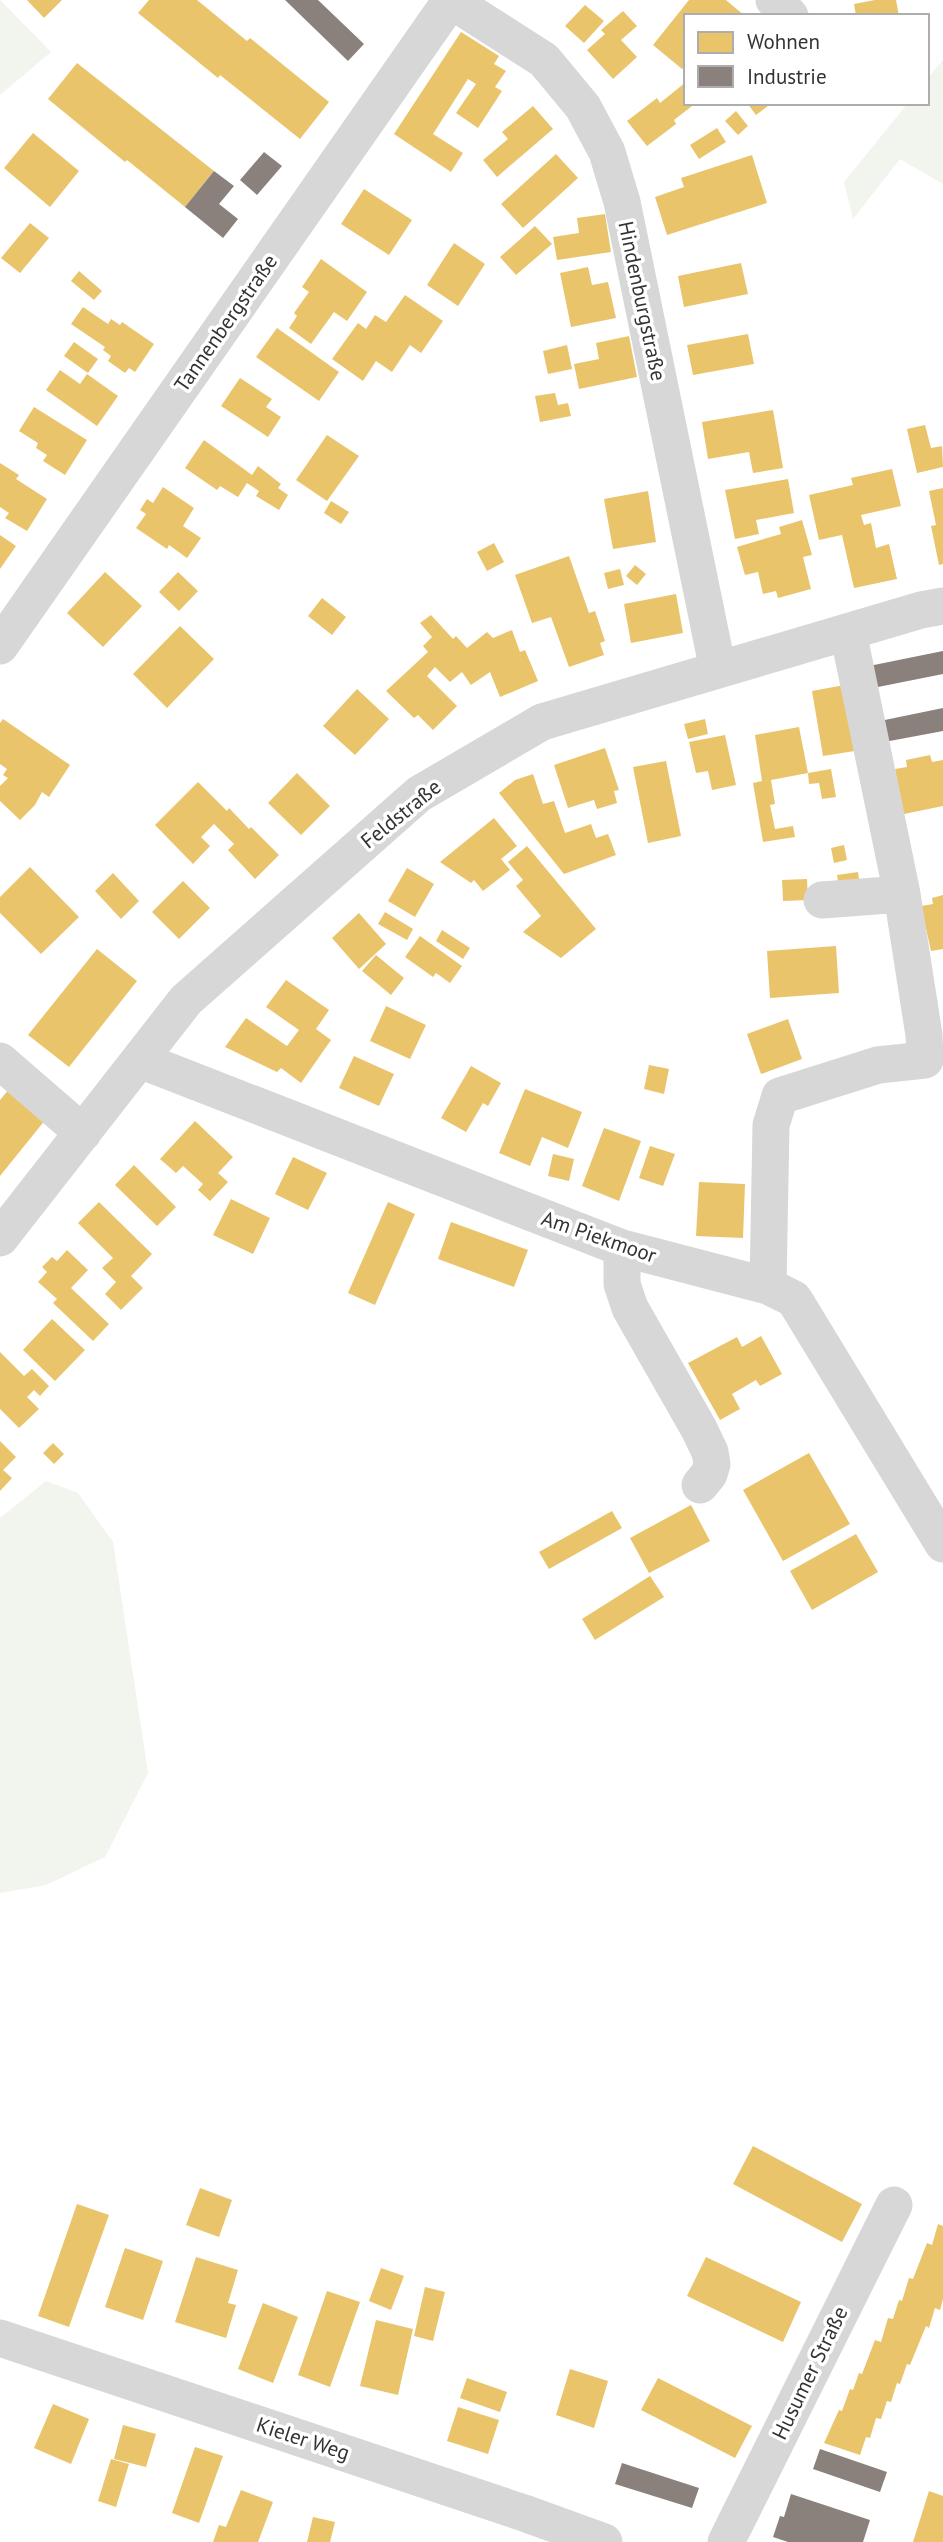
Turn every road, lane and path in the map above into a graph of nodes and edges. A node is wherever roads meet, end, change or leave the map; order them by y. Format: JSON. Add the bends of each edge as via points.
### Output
{"nodes":[{"id":1,"x":451,"y":0,"type":"edge"},
{"id":2,"x":774,"y":0,"type":"edge"},
{"id":3,"x":788,"y":14,"type":"edge"},
{"id":4,"x":943,"y":606,"type":"edge"},
{"id":5,"x":848,"y":632,"type":"junction"},
{"id":6,"x":0,"y":646,"type":"edge"},
{"id":7,"x":718,"y":670,"type":"junction"},
{"id":8,"x":902,"y":894,"type":"junction"},
{"id":9,"x":822,"y":900,"type":"dead end"},
{"id":10,"x":140,"y":1060,"type":"junction"},
{"id":11,"x":0,"y":1061,"type":"edge"},
{"id":12,"x":83,"y":1133,"type":"junction"},
{"id":13,"x":0,"y":1238,"type":"edge"},
{"id":14,"x":622,"y":1248,"type":"junction"},
{"id":15,"x":768,"y":1286,"type":"junction"},
{"id":16,"x":700,"y":1485,"type":"dead end"},
{"id":17,"x":943,"y":1544,"type":"edge"},
{"id":18,"x":894,"y":2205,"type":"dead end"},
{"id":19,"x":0,"y":2338,"type":"edge"},
{"id":20,"x":604,"y":2542,"type":"edge"},
{"id":21,"x":726,"y":2542,"type":"edge"}],
"edges":[{"from":1,"to":6,"type":"street","name":"Tannenbergstraße"},
{"from":1,"to":7,"type":"street","name":"Hindenburgstraße","via":[[544,60],[583,107],[607,152],[622,202]]},
{"from":2,"to":3,"type":"street"},
{"from":4,"to":5,"type":"street","name":"Feldstraße"},
{"from":5,"to":7,"type":"street","name":"Feldstraße"},
{"from":5,"to":8,"type":"street"},
{"from":7,"to":10,"type":"street","name":"Feldstraße","via":[[542,722],[419,794],[186,1000]]},
{"from":8,"to":9,"type":"street"},
{"from":8,"to":15,"type":"street","via":[[925,1060],[878,1065],[780,1096],[771,1125]]},
{"from":10,"to":12,"type":"street","name":"Feldstraße"},
{"from":10,"to":14,"type":"street","name":"Am Piekmoor"},
{"from":11,"to":12,"type":"street"},
{"from":12,"to":13,"type":"street","name":"Feldstraße"},
{"from":14,"to":15,"type":"street","name":"Am Piekmoor"},
{"from":14,"to":16,"type":"street","via":[[622,1284],[630,1308],[710,1452],[709,1474]]},
{"from":15,"to":17,"type":"street","name":"Am Piekmoor","via":[[794,1299]]},
{"from":18,"to":21,"type":"street","name":"Husumer Straße"},
{"from":19,"to":20,"type":"street","name":"Kieler Weg"}]}
